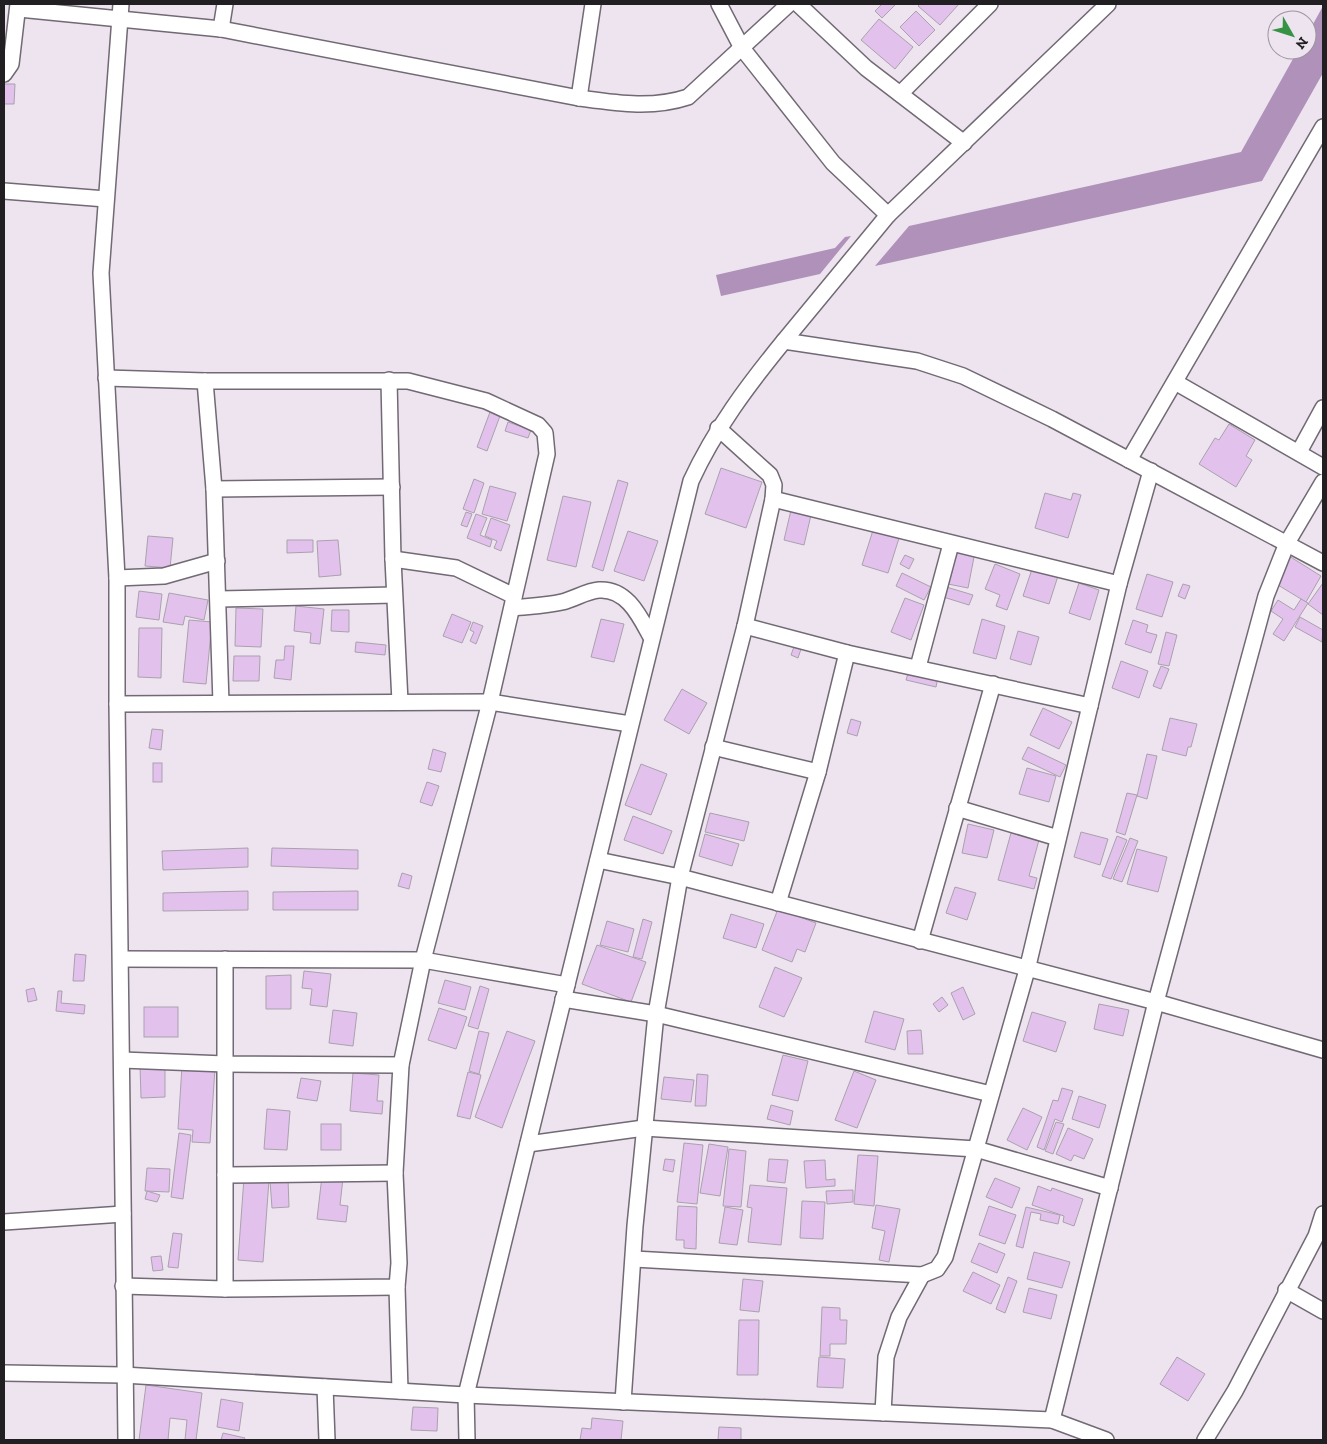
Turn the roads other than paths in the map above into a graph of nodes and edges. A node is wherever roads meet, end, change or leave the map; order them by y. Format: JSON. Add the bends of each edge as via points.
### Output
{"nodes":[{"id":1,"x":121,"y":4,"type":"edge"},
{"id":2,"x":225,"y":4,"type":"edge"},
{"id":3,"x":593,"y":4,"type":"edge"},
{"id":4,"x":719,"y":4,"type":"edge"},
{"id":5,"x":789,"y":4,"type":"edge"},
{"id":6,"x":798,"y":4,"type":"edge"},
{"id":7,"x":990,"y":4,"type":"edge"},
{"id":8,"x":1108,"y":4,"type":"edge"},
{"id":9,"x":18,"y":6,"type":"edge"},
{"id":10,"x":120,"y":20,"type":"junction"},
{"id":11,"x":222,"y":29,"type":"junction"},
{"id":12,"x":742,"y":48,"type":"junction"},
{"id":13,"x":4,"y":74,"type":"edge"},
{"id":14,"x":900,"y":94,"type":"junction"},
{"id":15,"x":579,"y":98,"type":"junction"},
{"id":16,"x":1323,"y":127,"type":"edge"},
{"id":17,"x":964,"y":142,"type":"junction"},
{"id":18,"x":4,"y":191,"type":"edge"},
{"id":19,"x":106,"y":199,"type":"junction"},
{"id":20,"x":888,"y":215,"type":"junction"},
{"id":21,"x":784,"y":341,"type":"junction"},
{"id":22,"x":106,"y":378,"type":"junction"},
{"id":23,"x":389,"y":380,"type":"junction"},
{"id":24,"x":205,"y":381,"type":"junction"},
{"id":25,"x":1175,"y":382,"type":"junction"},
{"id":26,"x":1323,"y":408,"type":"edge"},
{"id":27,"x":718,"y":428,"type":"junction"},
{"id":28,"x":1299,"y":452,"type":"junction"},
{"id":29,"x":1129,"y":460,"type":"junction"},
{"id":30,"x":1323,"y":467,"type":"edge"},
{"id":31,"x":1150,"y":471,"type":"junction"},
{"id":32,"x":1323,"y":482,"type":"edge"},
{"id":33,"x":392,"y":487,"type":"junction"},
{"id":34,"x":214,"y":489,"type":"junction"},
{"id":35,"x":773,"y":499,"type":"junction"},
{"id":36,"x":1287,"y":543,"type":"junction"},
{"id":37,"x":950,"y":544,"type":"junction"},
{"id":38,"x":393,"y":559,"type":"junction"},
{"id":39,"x":217,"y":560,"type":"junction"},
{"id":40,"x":1323,"y":563,"type":"edge"},
{"id":41,"x":117,"y":578,"type":"junction"},
{"id":42,"x":1119,"y":584,"type":"junction"},
{"id":43,"x":394,"y":595,"type":"junction"},
{"id":44,"x":219,"y":598,"type":"junction"},
{"id":45,"x":513,"y":602,"type":"junction"},
{"id":46,"x":745,"y":626,"type":"junction"},
{"id":47,"x":651,"y":637,"type":"junction"},
{"id":48,"x":847,"y":653,"type":"junction"},
{"id":49,"x":918,"y":667,"type":"junction"},
{"id":50,"x":993,"y":684,"type":"junction"},
{"id":51,"x":400,"y":702,"type":"junction"},
{"id":52,"x":490,"y":702,"type":"junction"},
{"id":53,"x":221,"y":703,"type":"junction"},
{"id":54,"x":117,"y":704,"type":"junction"},
{"id":55,"x":1090,"y":706,"type":"junction"},
{"id":56,"x":630,"y":724,"type":"junction"},
{"id":57,"x":714,"y":748,"type":"junction"},
{"id":58,"x":818,"y":772,"type":"junction"},
{"id":59,"x":957,"y":808,"type":"junction"},
{"id":60,"x":1058,"y":838,"type":"junction"},
{"id":61,"x":598,"y":860,"type":"junction"},
{"id":62,"x":680,"y":877,"type":"junction"},
{"id":63,"x":778,"y":903,"type":"junction"},
{"id":64,"x":920,"y":941,"type":"junction"},
{"id":65,"x":224,"y":959,"type":"junction"},
{"id":66,"x":121,"y":960,"type":"junction"},
{"id":67,"x":423,"y":960,"type":"junction"},
{"id":68,"x":1027,"y":970,"type":"junction"},
{"id":69,"x":565,"y":992,"type":"junction"},
{"id":70,"x":1156,"y":1002,"type":"junction"},
{"id":71,"x":656,"y":1014,"type":"junction"},
{"id":72,"x":1323,"y":1050,"type":"edge"},
{"id":73,"x":122,"y":1060,"type":"junction"},
{"id":74,"x":225,"y":1064,"type":"junction"},
{"id":75,"x":401,"y":1064,"type":"junction"},
{"id":76,"x":991,"y":1094,"type":"junction"},
{"id":77,"x":644,"y":1128,"type":"junction"},
{"id":78,"x":528,"y":1144,"type":"junction"},
{"id":79,"x":976,"y":1149,"type":"junction"},
{"id":80,"x":394,"y":1173,"type":"junction"},
{"id":81,"x":225,"y":1175,"type":"junction"},
{"id":82,"x":1110,"y":1188,"type":"junction"},
{"id":83,"x":123,"y":1214,"type":"junction"},
{"id":84,"x":1323,"y":1214,"type":"edge"},
{"id":85,"x":4,"y":1222,"type":"edge"},
{"id":86,"x":1320,"y":1232,"type":"edge"},
{"id":87,"x":634,"y":1259,"type":"junction"},
{"id":88,"x":922,"y":1275,"type":"junction"},
{"id":89,"x":123,"y":1286,"type":"junction"},
{"id":90,"x":397,"y":1287,"type":"junction"},
{"id":91,"x":225,"y":1290,"type":"junction"},
{"id":92,"x":1286,"y":1290,"type":"junction"},
{"id":93,"x":1323,"y":1311,"type":"edge"},
{"id":94,"x":4,"y":1373,"type":"edge"},
{"id":95,"x":123,"y":1375,"type":"junction"},
{"id":96,"x":325,"y":1387,"type":"junction"},
{"id":97,"x":400,"y":1391,"type":"junction"},
{"id":98,"x":466,"y":1395,"type":"junction"},
{"id":99,"x":623,"y":1402,"type":"junction"},
{"id":100,"x":883,"y":1413,"type":"junction"},
{"id":101,"x":1052,"y":1420,"type":"junction"},
{"id":102,"x":126,"y":1440,"type":"edge"},
{"id":103,"x":327,"y":1440,"type":"edge"},
{"id":104,"x":466,"y":1440,"type":"edge"},
{"id":105,"x":1106,"y":1440,"type":"edge"},
{"id":106,"x":1205,"y":1440,"type":"edge"}],
"edges":[{"from":1,"to":10,"type":"street"},
{"from":2,"to":11,"type":"street"},
{"from":3,"to":15,"type":"street"},
{"from":4,"to":12,"type":"street"},
{"from":5,"to":12,"type":"street"},
{"from":6,"to":14,"type":"street","via":[[866,68]]},
{"from":7,"to":14,"type":"street"},
{"from":8,"to":17,"type":"street"},
{"from":9,"to":10,"type":"street"},
{"from":9,"to":13,"type":"street","via":[[11,64]]},
{"from":10,"to":11,"type":"street"},
{"from":10,"to":19,"type":"street"},
{"from":11,"to":15,"type":"street"},
{"from":12,"to":15,"type":"street","via":[[688,97],[670,103],[633,105]]},
{"from":12,"to":20,"type":"street","via":[[833,163]]},
{"from":14,"to":17,"type":"street"},
{"from":16,"to":25,"type":"street"},
{"from":17,"to":20,"type":"street"},
{"from":18,"to":19,"type":"street"},
{"from":19,"to":22,"type":"street","via":[[101,273]]},
{"from":20,"to":21,"type":"street"},
{"from":21,"to":27,"type":"street","via":[[754,376]]},
{"from":21,"to":29,"type":"street","via":[[917,361],[963,376]]},
{"from":22,"to":24,"type":"street"},
{"from":22,"to":41,"type":"street"},
{"from":23,"to":24,"type":"street"},
{"from":23,"to":33,"type":"street"},
{"from":23,"to":45,"type":"street","via":[[408,381],[486,401],[538,425],[545,433],[547,454]]},
{"from":24,"to":34,"type":"street"},
{"from":25,"to":28,"type":"street"},
{"from":25,"to":29,"type":"street"},
{"from":26,"to":28,"type":"street"},
{"from":27,"to":35,"type":"street","via":[[770,475],[774,485]]},
{"from":27,"to":47,"type":"street","via":[[691,481]]},
{"from":28,"to":30,"type":"street"},
{"from":29,"to":31,"type":"street"},
{"from":31,"to":36,"type":"street"},
{"from":31,"to":42,"type":"street"},
{"from":32,"to":36,"type":"street"},
{"from":33,"to":34,"type":"street"},
{"from":33,"to":38,"type":"street"},
{"from":34,"to":39,"type":"street"},
{"from":35,"to":37,"type":"street"},
{"from":35,"to":46,"type":"street"},
{"from":36,"to":40,"type":"street"},
{"from":36,"to":70,"type":"street","via":[[1266,596]]},
{"from":37,"to":42,"type":"street"},
{"from":37,"to":49,"type":"street"},
{"from":38,"to":43,"type":"street"},
{"from":38,"to":45,"type":"street","via":[[456,568]]},
{"from":39,"to":41,"type":"street","via":[[164,576]]},
{"from":39,"to":44,"type":"street"},
{"from":41,"to":54,"type":"street"},
{"from":42,"to":55,"type":"street"},
{"from":43,"to":44,"type":"street"},
{"from":43,"to":51,"type":"street"},
{"from":44,"to":53,"type":"street"},
{"from":45,"to":47,"type":"street","via":[[544,605],[591,592],[609,591],[626,599],[639,614]]},
{"from":45,"to":52,"type":"street"},
{"from":46,"to":48,"type":"street"},
{"from":46,"to":57,"type":"street"},
{"from":47,"to":56,"type":"street"},
{"from":48,"to":49,"type":"street"},
{"from":48,"to":58,"type":"street"},
{"from":49,"to":50,"type":"street"},
{"from":50,"to":55,"type":"street"},
{"from":50,"to":59,"type":"street"},
{"from":51,"to":52,"type":"street"},
{"from":51,"to":53,"type":"street"},
{"from":52,"to":56,"type":"street"},
{"from":52,"to":67,"type":"street"},
{"from":53,"to":54,"type":"street"},
{"from":54,"to":66,"type":"street"},
{"from":55,"to":60,"type":"street"},
{"from":56,"to":61,"type":"street"},
{"from":57,"to":58,"type":"street"},
{"from":57,"to":62,"type":"street"},
{"from":58,"to":63,"type":"street"},
{"from":59,"to":60,"type":"street"},
{"from":59,"to":64,"type":"street"},
{"from":60,"to":68,"type":"street"},
{"from":61,"to":62,"type":"street"},
{"from":61,"to":69,"type":"street"},
{"from":62,"to":63,"type":"street"},
{"from":62,"to":71,"type":"street"},
{"from":63,"to":64,"type":"street"},
{"from":64,"to":68,"type":"street"},
{"from":65,"to":66,"type":"street"},
{"from":65,"to":67,"type":"street"},
{"from":65,"to":74,"type":"street"},
{"from":66,"to":73,"type":"street"},
{"from":67,"to":69,"type":"street"},
{"from":67,"to":75,"type":"street"},
{"from":68,"to":70,"type":"street"},
{"from":68,"to":76,"type":"street"},
{"from":69,"to":71,"type":"street"},
{"from":69,"to":78,"type":"street"},
{"from":70,"to":72,"type":"street"},
{"from":70,"to":82,"type":"street"},
{"from":71,"to":76,"type":"street"},
{"from":71,"to":77,"type":"street"},
{"from":73,"to":74,"type":"street"},
{"from":73,"to":83,"type":"street"},
{"from":74,"to":75,"type":"street"},
{"from":74,"to":81,"type":"street"},
{"from":75,"to":80,"type":"street"},
{"from":76,"to":79,"type":"street"},
{"from":77,"to":78,"type":"street"},
{"from":77,"to":79,"type":"street"},
{"from":77,"to":87,"type":"street"},
{"from":78,"to":98,"type":"street"},
{"from":79,"to":82,"type":"street"},
{"from":79,"to":88,"type":"street","via":[[945,1257],[937,1268]]},
{"from":80,"to":81,"type":"street"},
{"from":80,"to":90,"type":"street","via":[[399,1263]]},
{"from":81,"to":91,"type":"street"},
{"from":82,"to":101,"type":"street"},
{"from":83,"to":85,"type":"street"},
{"from":83,"to":89,"type":"street"},
{"from":84,"to":86,"type":"street"},
{"from":86,"to":92,"type":"street"},
{"from":87,"to":88,"type":"street"},
{"from":87,"to":99,"type":"street"},
{"from":88,"to":100,"type":"street","via":[[899,1317],[886,1357]]},
{"from":89,"to":91,"type":"street"},
{"from":89,"to":95,"type":"street"},
{"from":90,"to":91,"type":"street"},
{"from":90,"to":97,"type":"street"},
{"from":92,"to":93,"type":"street"},
{"from":92,"to":106,"type":"street","via":[[1235,1391]]},
{"from":94,"to":95,"type":"street"},
{"from":95,"to":96,"type":"street"},
{"from":95,"to":102,"type":"street"},
{"from":96,"to":97,"type":"street"},
{"from":96,"to":103,"type":"street"},
{"from":97,"to":98,"type":"street"},
{"from":98,"to":99,"type":"street"},
{"from":98,"to":104,"type":"street"},
{"from":99,"to":100,"type":"street"},
{"from":100,"to":101,"type":"street"},
{"from":101,"to":105,"type":"street"}]}
